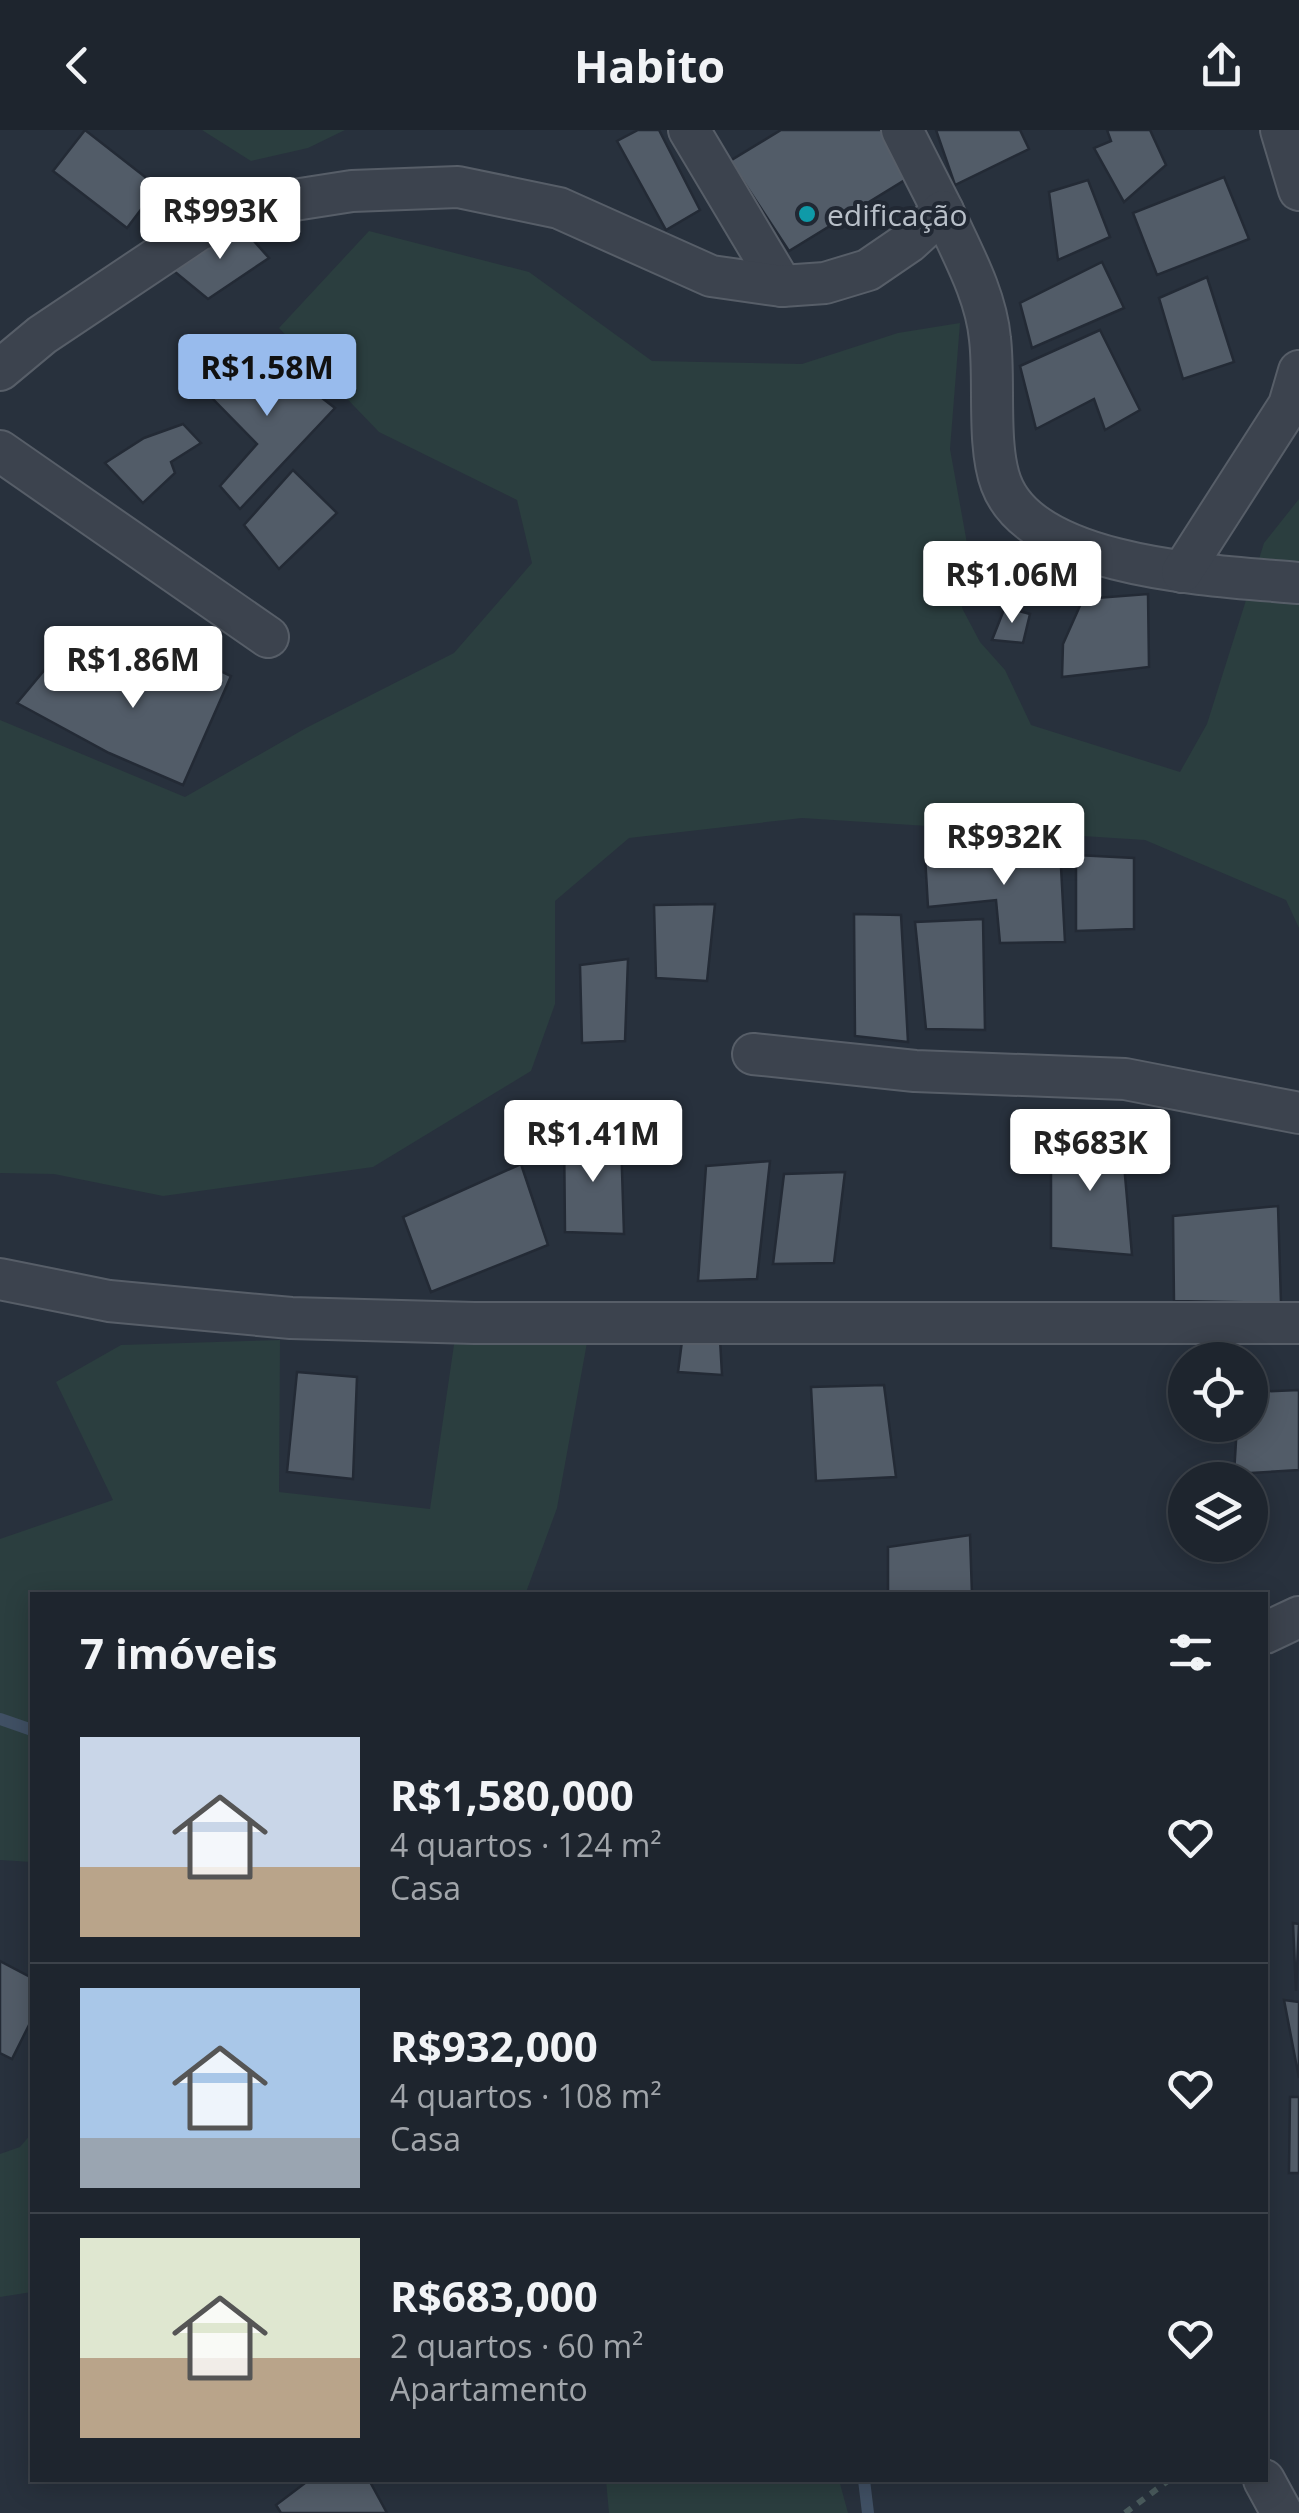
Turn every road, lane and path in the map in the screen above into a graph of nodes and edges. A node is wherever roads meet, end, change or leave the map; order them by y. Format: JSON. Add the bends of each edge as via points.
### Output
{"nodes":[{"id":1,"x":690,"y":130,"type":"edge"},
{"id":2,"x":902,"y":130,"type":"edge"},
{"id":3,"x":1281,"y":130,"type":"edge"},
{"id":4,"x":1299,"y":190,"type":"edge"},
{"id":5,"x":942,"y":210,"type":"junction"},
{"id":6,"x":782,"y":286,"type":"junction"},
{"id":7,"x":0,"y":370,"type":"edge"},
{"id":8,"x":1299,"y":372,"type":"edge"},
{"id":9,"x":0,"y":451,"type":"edge"},
{"id":10,"x":1182,"y":572,"type":"junction"},
{"id":11,"x":1299,"y":583,"type":"edge"},
{"id":12,"x":268,"y":637,"type":"dead end"},
{"id":13,"x":754,"y":1054,"type":"dead end"},
{"id":14,"x":1299,"y":1113,"type":"edge"},
{"id":15,"x":0,"y":1279,"type":"edge"},
{"id":16,"x":1299,"y":1323,"type":"edge"},
{"id":17,"x":1299,"y":1617,"type":"edge"},
{"id":18,"x":1268,"y":1632,"type":"edge"},
{"id":19,"x":1166,"y":2482,"type":"edge"},
{"id":20,"x":1265,"y":2482,"type":"edge"},
{"id":21,"x":1126,"y":2513,"type":"edge"},
{"id":22,"x":1282,"y":2513,"type":"edge"}],
"edges":[{"from":1,"to":6,"type":"street"},
{"from":2,"to":5,"type":"street"},
{"from":3,"to":4,"type":"street"},
{"from":5,"to":6,"type":"street","via":[[868,270],[825,284]]},
{"from":5,"to":10,"type":"street","via":[[990,334],[995,458],[1015,507],[1041,529],[1104,558]]},
{"from":6,"to":7,"type":"street","via":[[711,276],[559,208],[458,187],[352,191],[275,203],[199,230]]},
{"from":8,"to":10,"type":"street","via":[[1289,405]]},
{"from":9,"to":12,"type":"street"},
{"from":10,"to":11,"type":"street"},
{"from":13,"to":14,"type":"street","via":[[915,1071],[1125,1079]]},
{"from":15,"to":16,"type":"street","via":[[109,1300],[291,1318]]},
{"from":17,"to":18,"type":"street"},
{"from":19,"to":21,"type":"path"},
{"from":20,"to":22,"type":"street"}]}
